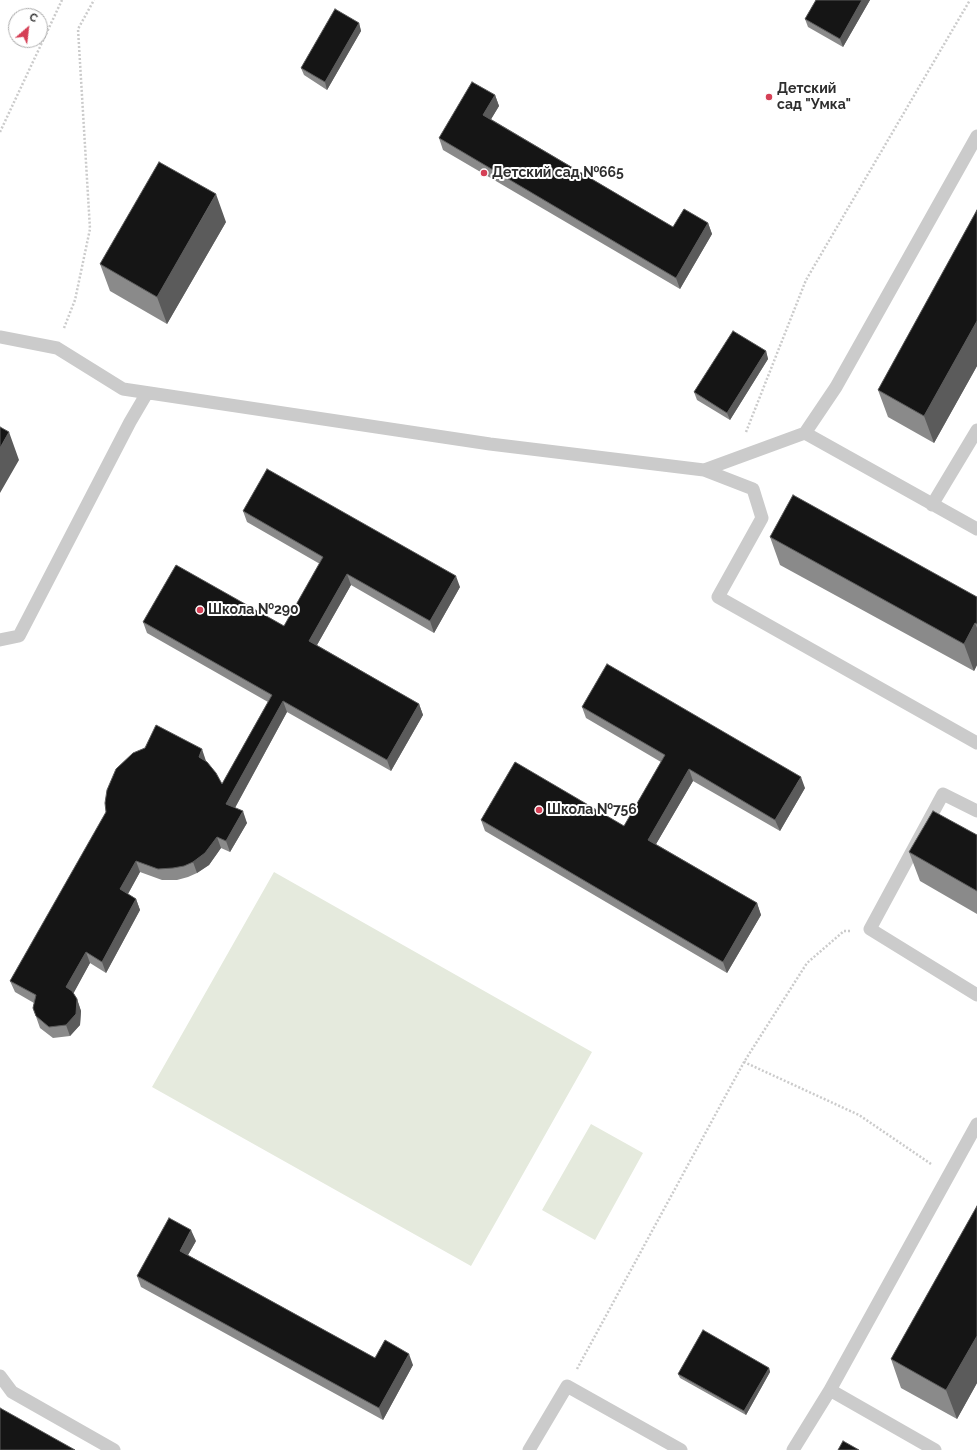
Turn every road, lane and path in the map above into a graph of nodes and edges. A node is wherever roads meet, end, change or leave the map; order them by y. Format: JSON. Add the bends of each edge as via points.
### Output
{"nodes":[{"id":1,"x":62,"y":0,"type":"edge"},
{"id":2,"x":94,"y":0,"type":"edge"},
{"id":3,"x":970,"y":0,"type":"edge"},
{"id":4,"x":0,"y":132,"type":"edge"},
{"id":5,"x":977,"y":136,"type":"edge"},
{"id":6,"x":0,"y":337,"type":"edge"},
{"id":7,"x":57,"y":348,"type":"junction"},
{"id":8,"x":147,"y":393,"type":"junction"},
{"id":9,"x":977,"y":430,"type":"edge"},
{"id":10,"x":805,"y":433,"type":"junction"},
{"id":11,"x":736,"y":459,"type":"junction"},
{"id":12,"x":704,"y":470,"type":"junction"},
{"id":13,"x":932,"y":505,"type":"junction"},
{"id":14,"x":977,"y":529,"type":"edge"},
{"id":15,"x":0,"y":640,"type":"edge"},
{"id":16,"x":977,"y":743,"type":"edge"},
{"id":17,"x":977,"y":811,"type":"edge"},
{"id":18,"x":870,"y":929,"type":"junction"},
{"id":19,"x":977,"y":995,"type":"edge"},
{"id":20,"x":744,"y":1062,"type":"junction"},
{"id":21,"x":977,"y":1124,"type":"edge"},
{"id":22,"x":948,"y":1175,"type":"junction"},
{"id":23,"x":0,"y":1376,"type":"edge"},
{"id":24,"x":567,"y":1386,"type":"junction"},
{"id":25,"x":830,"y":1390,"type":"junction"},
{"id":26,"x":114,"y":1450,"type":"edge"},
{"id":27,"x":529,"y":1450,"type":"edge"},
{"id":28,"x":681,"y":1450,"type":"edge"},
{"id":29,"x":793,"y":1450,"type":"edge"},
{"id":30,"x":935,"y":1450,"type":"edge"}],
"edges":[{"from":1,"to":4,"type":"path"},
{"from":2,"to":7,"type":"path","via":[[78,29],[90,229],[75,300]]},
{"from":3,"to":11,"type":"path","via":[[806,280]]},
{"from":5,"to":10,"type":"lane","via":[[836,386]]},
{"from":6,"to":7,"type":"lane"},
{"from":7,"to":8,"type":"lane","via":[[123,389]]},
{"from":8,"to":12,"type":"lane","via":[[490,444]]},
{"from":8,"to":15,"type":"lane","via":[[19,636]]},
{"from":9,"to":13,"type":"lane"},
{"from":10,"to":11,"type":"lane"},
{"from":10,"to":13,"type":"lane"},
{"from":11,"to":12,"type":"lane"},
{"from":12,"to":16,"type":"lane","via":[[753,489],[762,518],[718,597]]},
{"from":13,"to":14,"type":"lane"},
{"from":17,"to":18,"type":"lane","via":[[943,794]]},
{"from":18,"to":19,"type":"lane"},
{"from":18,"to":20,"type":"path","via":[[844,931],[807,963]]},
{"from":20,"to":22,"type":"path","via":[[859,1115]]},
{"from":20,"to":24,"type":"path"},
{"from":21,"to":22,"type":"lane"},
{"from":22,"to":25,"type":"lane"},
{"from":23,"to":26,"type":"lane","via":[[12,1392]]},
{"from":24,"to":27,"type":"lane"},
{"from":24,"to":28,"type":"lane"},
{"from":25,"to":29,"type":"lane"},
{"from":25,"to":30,"type":"lane"}]}
